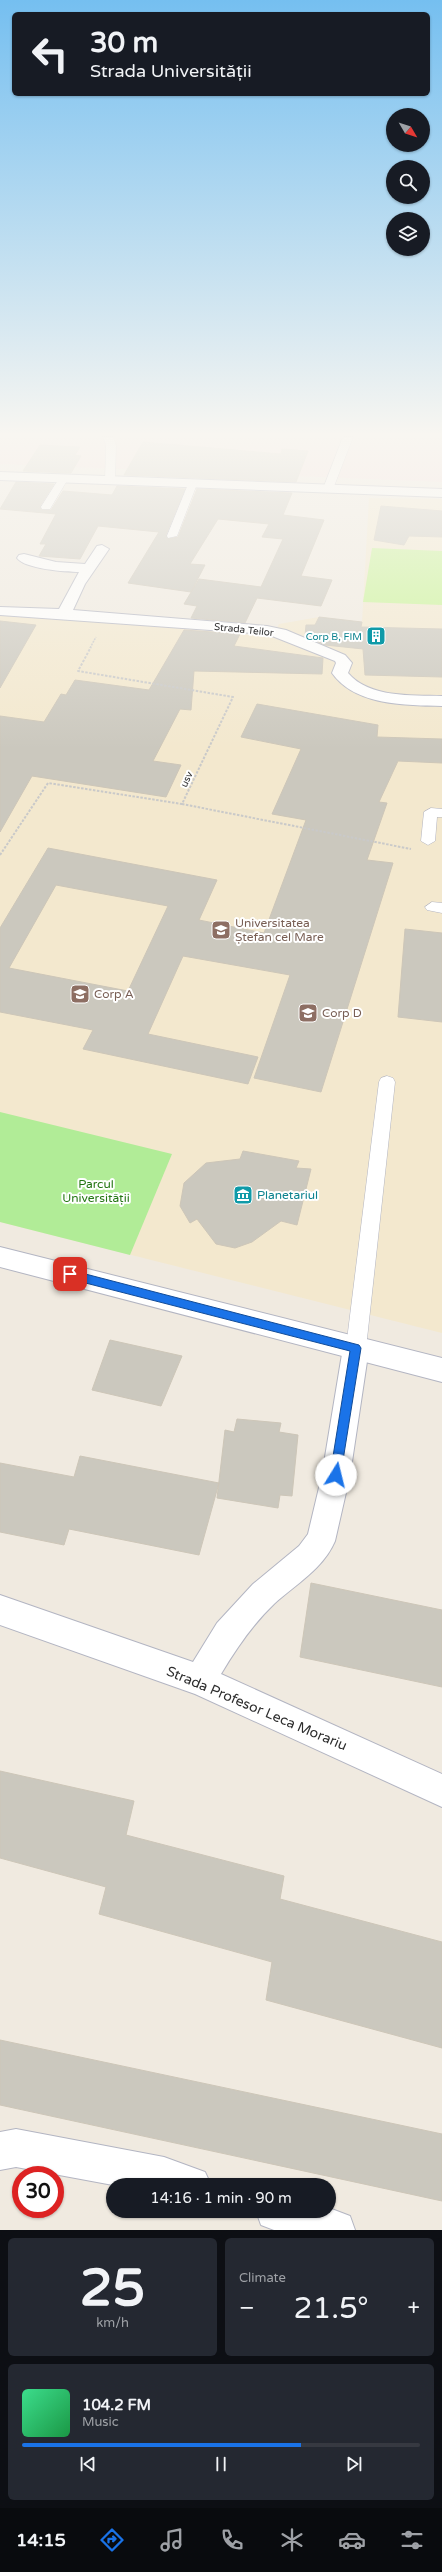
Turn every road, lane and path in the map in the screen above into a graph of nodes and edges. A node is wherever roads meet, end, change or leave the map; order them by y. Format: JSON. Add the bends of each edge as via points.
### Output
{"nodes":[{"id":1,"x":102,"y":549,"type":"dead end"},
{"id":2,"x":24,"y":558,"type":"dead end"},
{"id":3,"x":89,"y":568,"type":"junction"},
{"id":4,"x":0,"y":611,"type":"edge"},
{"id":5,"x":64,"y":614,"type":"junction"},
{"id":6,"x":106,"y":617,"type":"junction"},
{"id":7,"x":442,"y":701,"type":"edge"},
{"id":8,"x":182,"y":804,"type":"junction"},
{"id":9,"x":442,"y":813,"type":"edge"},
{"id":10,"x":428,"y":841,"type":"dead end"},
{"id":11,"x":416,"y":850,"type":"dead end"},
{"id":12,"x":0,"y":855,"type":"edge"},
{"id":13,"x":387,"y":1082,"type":"dead end"},
{"id":14,"x":0,"y":1257,"type":"edge"},
{"id":15,"x":356,"y":1348,"type":"junction"},
{"id":16,"x":442,"y":1370,"type":"edge"},
{"id":17,"x":0,"y":1610,"type":"edge"},
{"id":18,"x":200,"y":1680,"type":"junction"},
{"id":19,"x":442,"y":1791,"type":"edge"},
{"id":20,"x":0,"y":2151,"type":"edge"},
{"id":21,"x":170,"y":2178,"type":"edge"},
{"id":22,"x":297,"y":2218,"type":"edge"},
{"id":23,"x":336,"y":2230,"type":"edge"}],
"edges":[{"from":1,"to":3,"type":"street"},
{"from":2,"to":3,"type":"street","via":[[64,569]]},
{"from":3,"to":5,"type":"street","via":[[78,584]]},
{"from":4,"to":5,"type":"street","name":"Strada Teilor"},
{"from":5,"to":6,"type":"street","name":"Strada Teilor"},
{"from":6,"to":7,"type":"street","name":"Strada Teilor","via":[[281,633],[340,658],[344,663],[340,673],[344,680],[359,688],[378,696]]},
{"from":6,"to":8,"type":"path","name":"usv","via":[[78,671],[233,697]]},
{"from":8,"to":11,"type":"path"},
{"from":8,"to":12,"type":"path","name":"usv","via":[[48,783]]},
{"from":9,"to":10,"type":"lane","via":[[431,812]]},
{"from":13,"to":15,"type":"lane"},
{"from":14,"to":15,"type":"street"},
{"from":15,"to":16,"type":"street"},
{"from":15,"to":18,"type":"street","via":[[336,1475],[321,1541],[309,1556],[263,1594],[228,1634]]},
{"from":17,"to":18,"type":"street","name":"Strada Profesor Leca Morariu"},
{"from":18,"to":19,"type":"street","name":"Strada Profesor Leca Morariu"},
{"from":20,"to":21,"type":"street","via":[[16,2148]]},
{"from":22,"to":23,"type":"street"}]}
